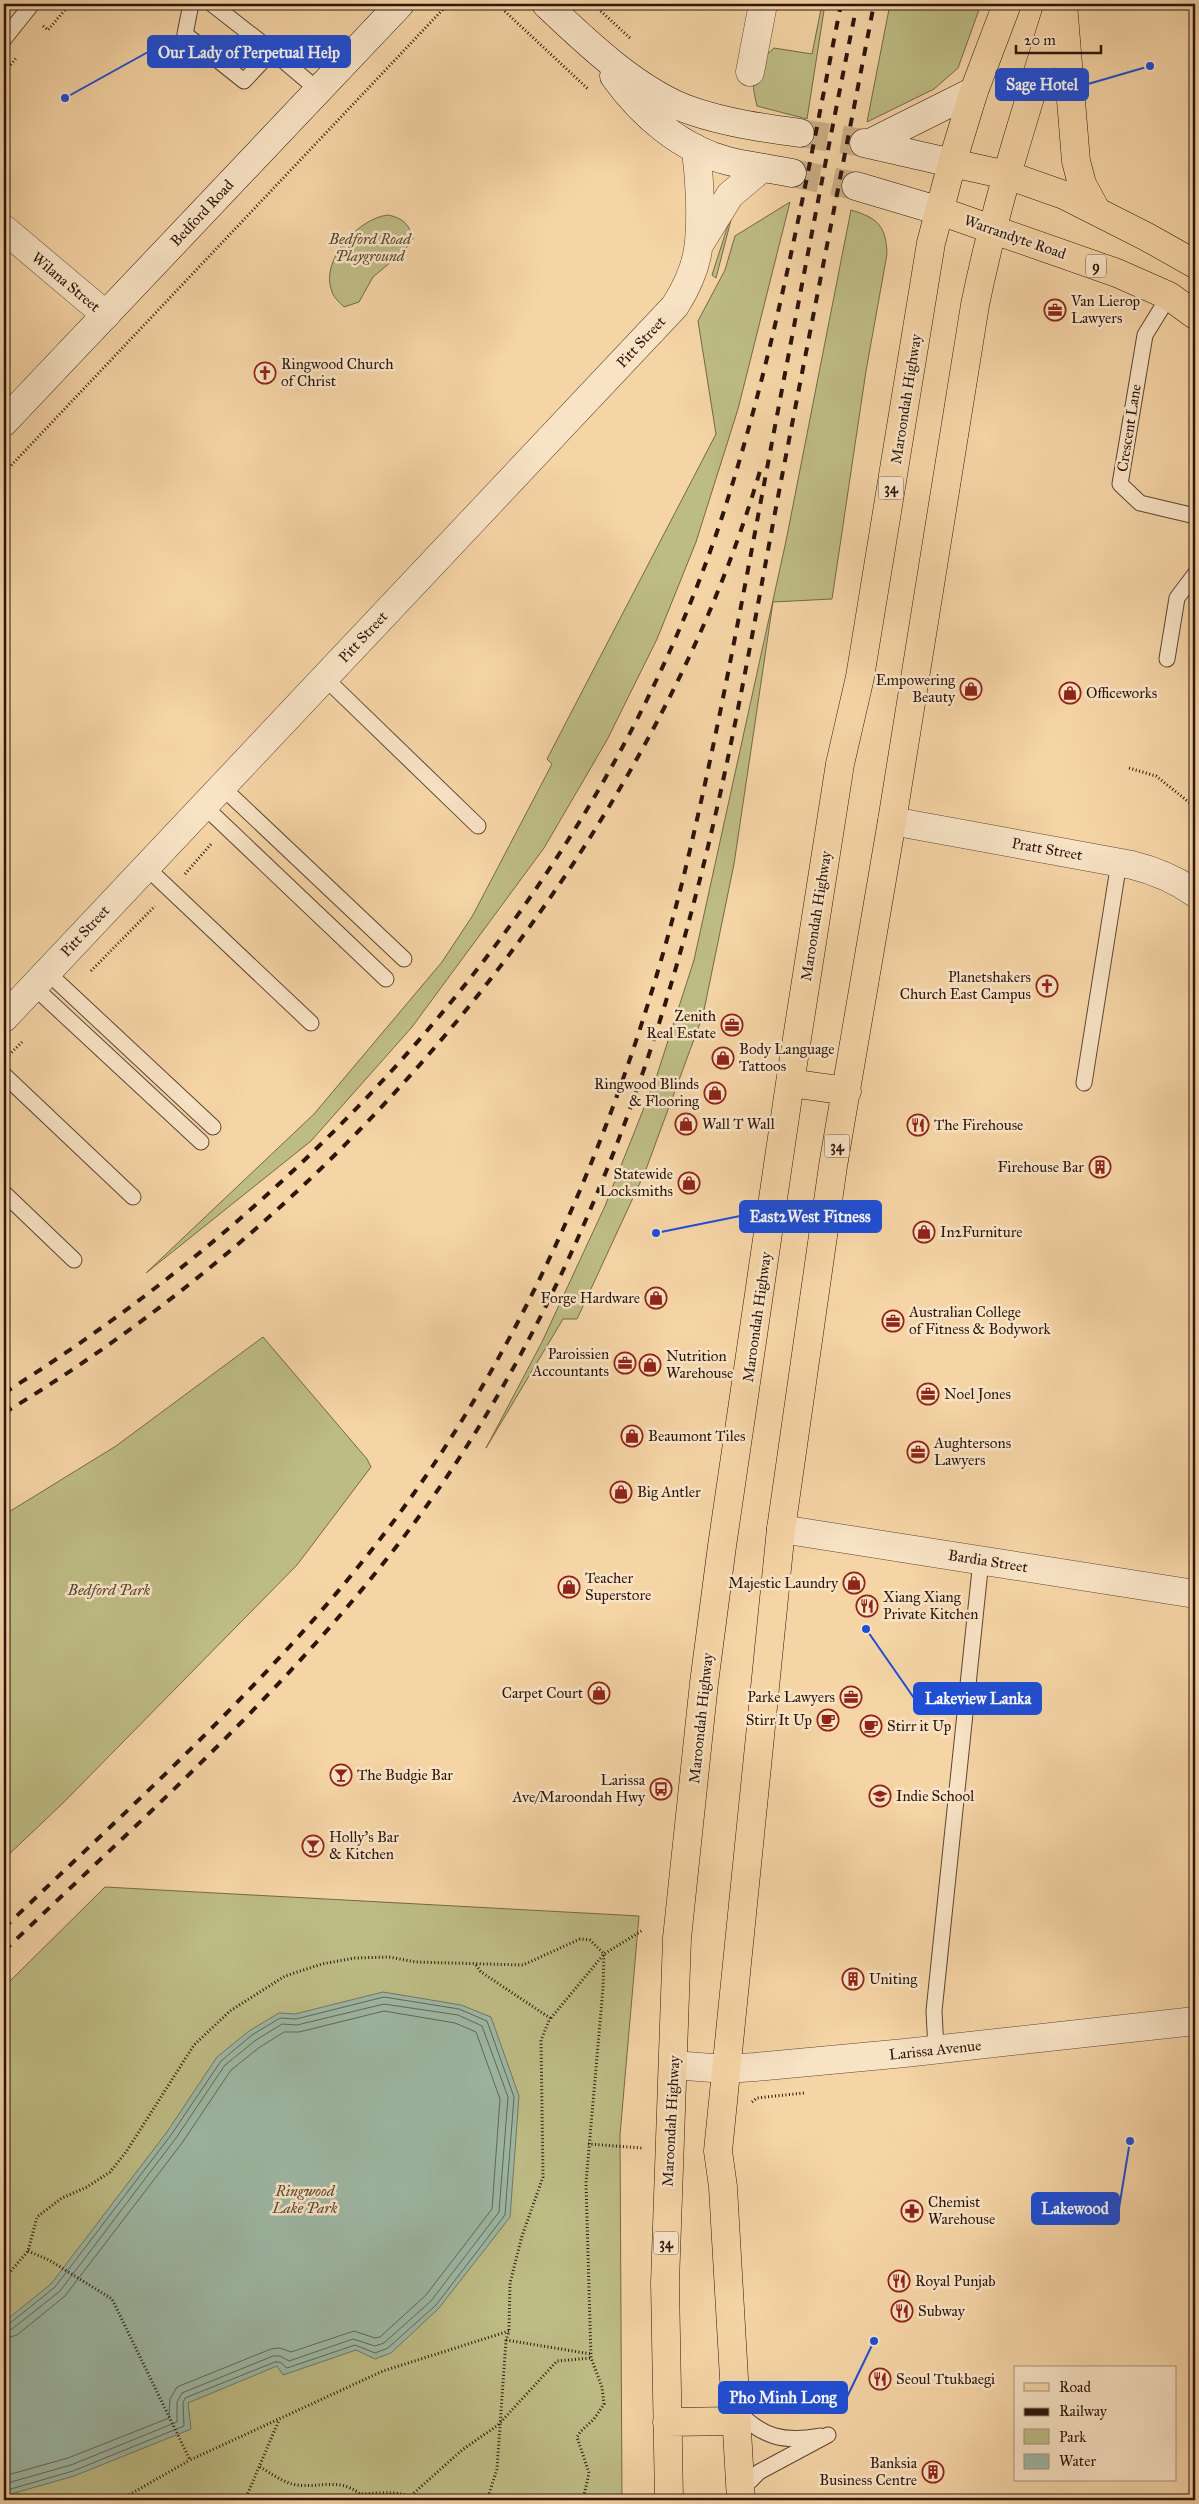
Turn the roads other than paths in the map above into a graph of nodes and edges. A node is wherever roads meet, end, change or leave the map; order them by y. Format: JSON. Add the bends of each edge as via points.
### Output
{"nodes":[{"id":1,"x":32,"y":4,"type":"edge"},
{"id":2,"x":191,"y":4,"type":"edge"},
{"id":3,"x":212,"y":4,"type":"edge"},
{"id":4,"x":400,"y":4,"type":"edge"},
{"id":5,"x":546,"y":4,"type":"edge"},
{"id":6,"x":763,"y":4,"type":"edge"},
{"id":7,"x":1007,"y":4,"type":"edge"},
{"id":8,"x":1059,"y":4,"type":"edge"},
{"id":9,"x":1063,"y":4,"type":"edge"},
{"id":10,"x":4,"y":39,"type":"edge"},
{"id":11,"x":594,"y":49,"type":"junction"},
{"id":12,"x":272,"y":51,"type":"junction"},
{"id":13,"x":750,"y":72,"type":"dead end"},
{"id":14,"x":318,"y":90,"type":"junction"},
{"id":15,"x":974,"y":91,"type":"junction"},
{"id":16,"x":800,"y":134,"type":"tunnel mouth"},
{"id":17,"x":695,"y":148,"type":"junction"},
{"id":18,"x":952,"y":163,"type":"junction"},
{"id":19,"x":762,"y":168,"type":"junction"},
{"id":20,"x":792,"y":174,"type":"tunnel mouth"},
{"id":21,"x":1007,"y":175,"type":"junction"},
{"id":22,"x":856,"y":186,"type":"tunnel mouth"},
{"id":23,"x":1096,"y":210,"type":"junction"},
{"id":24,"x":940,"y":211,"type":"junction"},
{"id":25,"x":4,"y":229,"type":"edge"},
{"id":26,"x":992,"y":229,"type":"junction"},
{"id":27,"x":700,"y":242,"type":"junction"},
{"id":28,"x":1195,"y":264,"type":"edge"},
{"id":29,"x":1169,"y":296,"type":"junction"},
{"id":30,"x":106,"y":315,"type":"junction"},
{"id":31,"x":1195,"y":315,"type":"edge"},
{"id":32,"x":4,"y":422,"type":"edge"},
{"id":33,"x":1195,"y":516,"type":"edge"},
{"id":34,"x":1195,"y":574,"type":"edge"},
{"id":35,"x":1167,"y":659,"type":"dead end"},
{"id":36,"x":325,"y":678,"type":"junction"},
{"id":37,"x":212,"y":796,"type":"junction"},
{"id":38,"x":892,"y":821,"type":"junction"},
{"id":39,"x":478,"y":826,"type":"dead end"},
{"id":40,"x":1119,"y":862,"type":"junction"},
{"id":41,"x":146,"y":867,"type":"junction"},
{"id":42,"x":1195,"y":893,"type":"edge"},
{"id":43,"x":404,"y":959,"type":"dead end"},
{"id":44,"x":386,"y":978,"type":"dead end"},
{"id":45,"x":40,"y":979,"type":"junction"},
{"id":46,"x":4,"y":1018,"type":"edge"},
{"id":47,"x":311,"y":1023,"type":"dead end"},
{"id":48,"x":4,"y":1075,"type":"edge"},
{"id":49,"x":790,"y":1083,"type":"junction"},
{"id":50,"x":1084,"y":1083,"type":"dead end"},
{"id":51,"x":847,"y":1091,"type":"junction"},
{"id":52,"x":213,"y":1127,"type":"dead end"},
{"id":53,"x":201,"y":1142,"type":"dead end"},
{"id":54,"x":4,"y":1193,"type":"edge"},
{"id":55,"x":133,"y":1196,"type":"dead end"},
{"id":56,"x":74,"y":1260,"type":"dead end"},
{"id":57,"x":781,"y":1529,"type":"junction"},
{"id":58,"x":982,"y":1560,"type":"junction"},
{"id":59,"x":1195,"y":1594,"type":"edge"},
{"id":60,"x":1195,"y":2020,"type":"edge"},
{"id":61,"x":936,"y":2050,"type":"junction"},
{"id":62,"x":673,"y":2065,"type":"junction"},
{"id":63,"x":725,"y":2069,"type":"junction"},
{"id":64,"x":736,"y":2415,"type":"junction"},
{"id":65,"x":667,"y":2422,"type":"junction"},
{"id":66,"x":741,"y":2499,"type":"edge"},
{"id":67,"x":669,"y":2500,"type":"edge"}],
"edges":[{"from":1,"to":10,"type":"lane"},
{"from":2,"to":12,"type":"lane","via":[[185,34],[244,82]]},
{"from":3,"to":12,"type":"lane"},
{"from":4,"to":14,"type":"street","name":"Bedford Road"},
{"from":5,"to":11,"type":"street"},
{"from":6,"to":13,"type":"street","via":[[750,31]]},
{"from":7,"to":15,"type":"main road","name":"Maroondah Highway"},
{"from":8,"to":21,"type":"main road"},
{"from":9,"to":23,"type":"main road","via":[[1076,162],[1082,184]]},
{"from":11,"to":16,"type":"street","via":[[652,92],[691,111],[725,121]]},
{"from":11,"to":17,"type":"street","via":[[626,92],[656,123]]},
{"from":12,"to":14,"type":"lane"},
{"from":14,"to":30,"type":"street","name":"Bedford Road"},
{"from":15,"to":18,"type":"main road","name":"Maroondah Highway"},
{"from":15,"to":18,"type":"street","via":[[866,144]]},
{"from":17,"to":19,"type":"street","via":[[727,161]]},
{"from":17,"to":27,"type":"street","name":"Pitt Street","via":[[699,166]]},
{"from":18,"to":21,"type":"main road"},
{"from":18,"to":24,"type":"main road","name":"Maroondah Highway"},
{"from":19,"to":20,"type":"street"},
{"from":19,"to":27,"type":"street","name":"Pitt Street","via":[[730,195]]},
{"from":21,"to":23,"type":"main road"},
{"from":21,"to":26,"type":"main road","number":"34"},
{"from":22,"to":24,"type":"street","name":"Warrandyte Road"},
{"from":23,"to":28,"type":"main road"},
{"from":24,"to":26,"type":"main road","name":"Warrandyte Road","number":"9"},
{"from":24,"to":49,"type":"main road","name":"Maroondah Highway","number":"34","via":[[928,261],[860,677],[840,764]]},
{"from":25,"to":30,"type":"street","name":"Wilana Street"},
{"from":26,"to":29,"type":"main road","name":"Warrandyte Road","number":"9","via":[[1116,273]]},
{"from":26,"to":38,"type":"main road","number":"34","via":[[975,305]]},
{"from":27,"to":36,"type":"street","name":"Pitt Street","via":[[694,269],[675,306]]},
{"from":29,"to":31,"type":"main road","name":"Warrandyte Road","number":"9"},
{"from":29,"to":33,"type":"lane","name":"Crescent Lane","via":[[1145,335],[1120,484],[1140,503]]},
{"from":30,"to":32,"type":"street","name":"Bedford Road"},
{"from":34,"to":35,"type":"lane","via":[[1177,598]]},
{"from":36,"to":37,"type":"street","name":"Pitt Street"},
{"from":36,"to":39,"type":"lane"},
{"from":37,"to":41,"type":"street","name":"Pitt Street"},
{"from":37,"to":43,"type":"lane"},
{"from":37,"to":44,"type":"lane"},
{"from":38,"to":40,"type":"street","name":"Pratt Street"},
{"from":38,"to":51,"type":"main road","number":"34"},
{"from":40,"to":42,"type":"street","name":"Pratt Street","via":[[1156,871]]},
{"from":40,"to":50,"type":"lane"},
{"from":41,"to":45,"type":"street","name":"Pitt Street"},
{"from":41,"to":47,"type":"lane"},
{"from":45,"to":46,"type":"street","name":"Pitt Street"},
{"from":45,"to":52,"type":"lane"},
{"from":45,"to":53,"type":"lane"},
{"from":48,"to":55,"type":"lane"},
{"from":49,"to":51,"type":"main road"},
{"from":49,"to":62,"type":"main road","name":"Maroondah Highway","number":"34","via":[[704,1683],[677,1938]]},
{"from":51,"to":57,"type":"main road","number":"34","via":[[833,1166]]},
{"from":54,"to":56,"type":"lane"},
{"from":57,"to":58,"type":"street","name":"Bardia Street"},
{"from":57,"to":63,"type":"main road","number":"34"},
{"from":58,"to":59,"type":"street","name":"Bardia Street"},
{"from":58,"to":61,"type":"lane","via":[[934,2011]]},
{"from":60,"to":61,"type":"street","name":"Larissa Avenue"},
{"from":61,"to":63,"type":"street","name":"Larissa Avenue"},
{"from":62,"to":63,"type":"street","name":"Larissa Avenue"},
{"from":62,"to":65,"type":"main road","name":"Maroondah Highway","number":"34","via":[[665,2283]]},
{"from":63,"to":64,"type":"main road","number":"34","via":[[718,2151],[723,2187]]},
{"from":64,"to":65,"type":"main road"},
{"from":64,"to":66,"type":"main road","number":"34"},
{"from":64,"to":66,"type":"lane","via":[[777,2438],[800,2440],[828,2435],[759,2472],[748,2483]]},
{"from":65,"to":67,"type":"main road","name":"Maroondah Highway","number":"34"}]}
